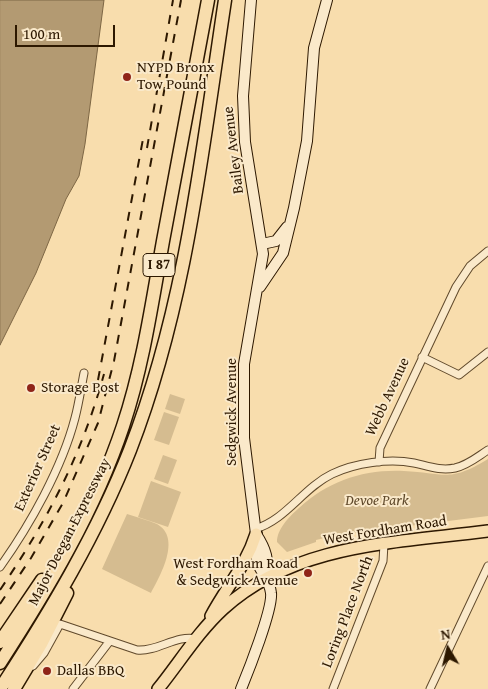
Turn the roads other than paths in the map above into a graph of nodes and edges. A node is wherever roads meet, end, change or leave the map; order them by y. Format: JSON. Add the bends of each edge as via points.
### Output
{"nodes":[{"id":1,"x":208,"y":0,"type":"edge"},
{"id":2,"x":225,"y":0,"type":"edge"},
{"id":3,"x":251,"y":0,"type":"edge"},
{"id":4,"x":328,"y":0,"type":"edge"},
{"id":5,"x":288,"y":226,"type":"junction"},
{"id":6,"x":262,"y":244,"type":"junction"},
{"id":7,"x":285,"y":247,"type":"junction"},
{"id":8,"x":488,"y":250,"type":"edge"},
{"id":9,"x":263,"y":263,"type":"junction"},
{"id":10,"x":258,"y":290,"type":"junction"},
{"id":11,"x":488,"y":352,"type":"edge"},
{"id":12,"x":422,"y":358,"type":"junction"},
{"id":13,"x":84,"y":372,"type":"dead end"},
{"id":14,"x":488,"y":450,"type":"edge"},
{"id":15,"x":379,"y":462,"type":"junction"},
{"id":16,"x":100,"y":517,"type":"junction"},
{"id":17,"x":82,"y":522,"type":"junction"},
{"id":18,"x":256,"y":531,"type":"junction"},
{"id":19,"x":488,"y":531,"type":"edge"},
{"id":20,"x":384,"y":544,"type":"junction"},
{"id":21,"x":488,"y":566,"type":"edge"},
{"id":22,"x":0,"y":567,"type":"edge"},
{"id":23,"x":267,"y":578,"type":"junction"},
{"id":24,"x":199,"y":637,"type":"junction"},
{"id":25,"x":0,"y":642,"type":"edge"},
{"id":26,"x":109,"y":642,"type":"junction"},
{"id":27,"x":0,"y":663,"type":"edge"},
{"id":28,"x":18,"y":685,"type":"edge"},
{"id":29,"x":0,"y":689,"type":"edge"},
{"id":30,"x":73,"y":689,"type":"edge"},
{"id":31,"x":158,"y":689,"type":"edge"},
{"id":32,"x":241,"y":689,"type":"edge"},
{"id":33,"x":333,"y":689,"type":"edge"},
{"id":34,"x":430,"y":689,"type":"edge"}],
"edges":[{"from":1,"to":17,"type":"highway","name":"Major Deegan Expressway","number":"I 87","via":[[142,356],[115,449]]},
{"from":2,"to":16,"type":"highway","name":"Major Deegan Expressway","number":"I 87","via":[[188,238],[167,333],[138,427]]},
{"from":3,"to":6,"type":"main road","name":"Bailey Avenue","via":[[243,96],[245,142]]},
{"from":4,"to":5,"type":"main road","name":"Sedgwick Avenue","via":[[314,48],[307,141]]},
{"from":5,"to":6,"type":"main road","via":[[276,241]]},
{"from":5,"to":7,"type":"main road","name":"Sedgwick Avenue"},
{"from":6,"to":9,"type":"main road","name":"Bailey Avenue"},
{"from":7,"to":9,"type":"main road"},
{"from":7,"to":10,"type":"main road","name":"Sedgwick Avenue"},
{"from":8,"to":12,"type":"street","name":"Webb Avenue","via":[[459,281]]},
{"from":9,"to":10,"type":"main road","name":"Sedgwick Avenue"},
{"from":10,"to":18,"type":"main road","name":"Sedgwick Avenue","via":[[244,364],[244,438]]},
{"from":11,"to":12,"type":"street","via":[[459,375]]},
{"from":12,"to":15,"type":"street","name":"Webb Avenue","via":[[380,448]]},
{"from":13,"to":22,"type":"street","name":"Exterior Street","via":[[75,420],[56,468],[26,527]]},
{"from":14,"to":15,"type":"street","via":[[465,465],[444,469],[402,461]]},
{"from":15,"to":18,"type":"street","via":[[332,474],[306,492],[272,523]]},
{"from":16,"to":28,"type":"highway","via":[[70,588]]},
{"from":16,"to":29,"type":"highway","name":"Major Deegan Expressway","number":"I 87"},
{"from":17,"to":25,"type":"highway"},
{"from":17,"to":27,"type":"highway","name":"Major Deegan Expressway","number":"I 87"},
{"from":18,"to":23,"type":"main road","name":"Sedgwick Avenue","via":[[269,562]]},
{"from":18,"to":24,"type":"main road","via":[[246,561],[224,591]]},
{"from":19,"to":20,"type":"main road","name":"West Fordham Road"},
{"from":20,"to":23,"type":"main road","name":"West Fordham Road","via":[[331,552]]},
{"from":20,"to":33,"type":"street","name":"Loring Place North","via":[[383,561]]},
{"from":21,"to":34,"type":"street"},
{"from":23,"to":24,"type":"main road","name":"West Fordham Road","via":[[225,608]]},
{"from":23,"to":32,"type":"main road","name":"Sedgwick Avenue","via":[[270,601]]},
{"from":24,"to":26,"type":"street","via":[[181,638],[142,650]]},
{"from":24,"to":31,"type":"main road","name":"West Fordham Road"},
{"from":26,"to":28,"type":"street","via":[[60,624],[42,656]]},
{"from":26,"to":30,"type":"street"}]}
